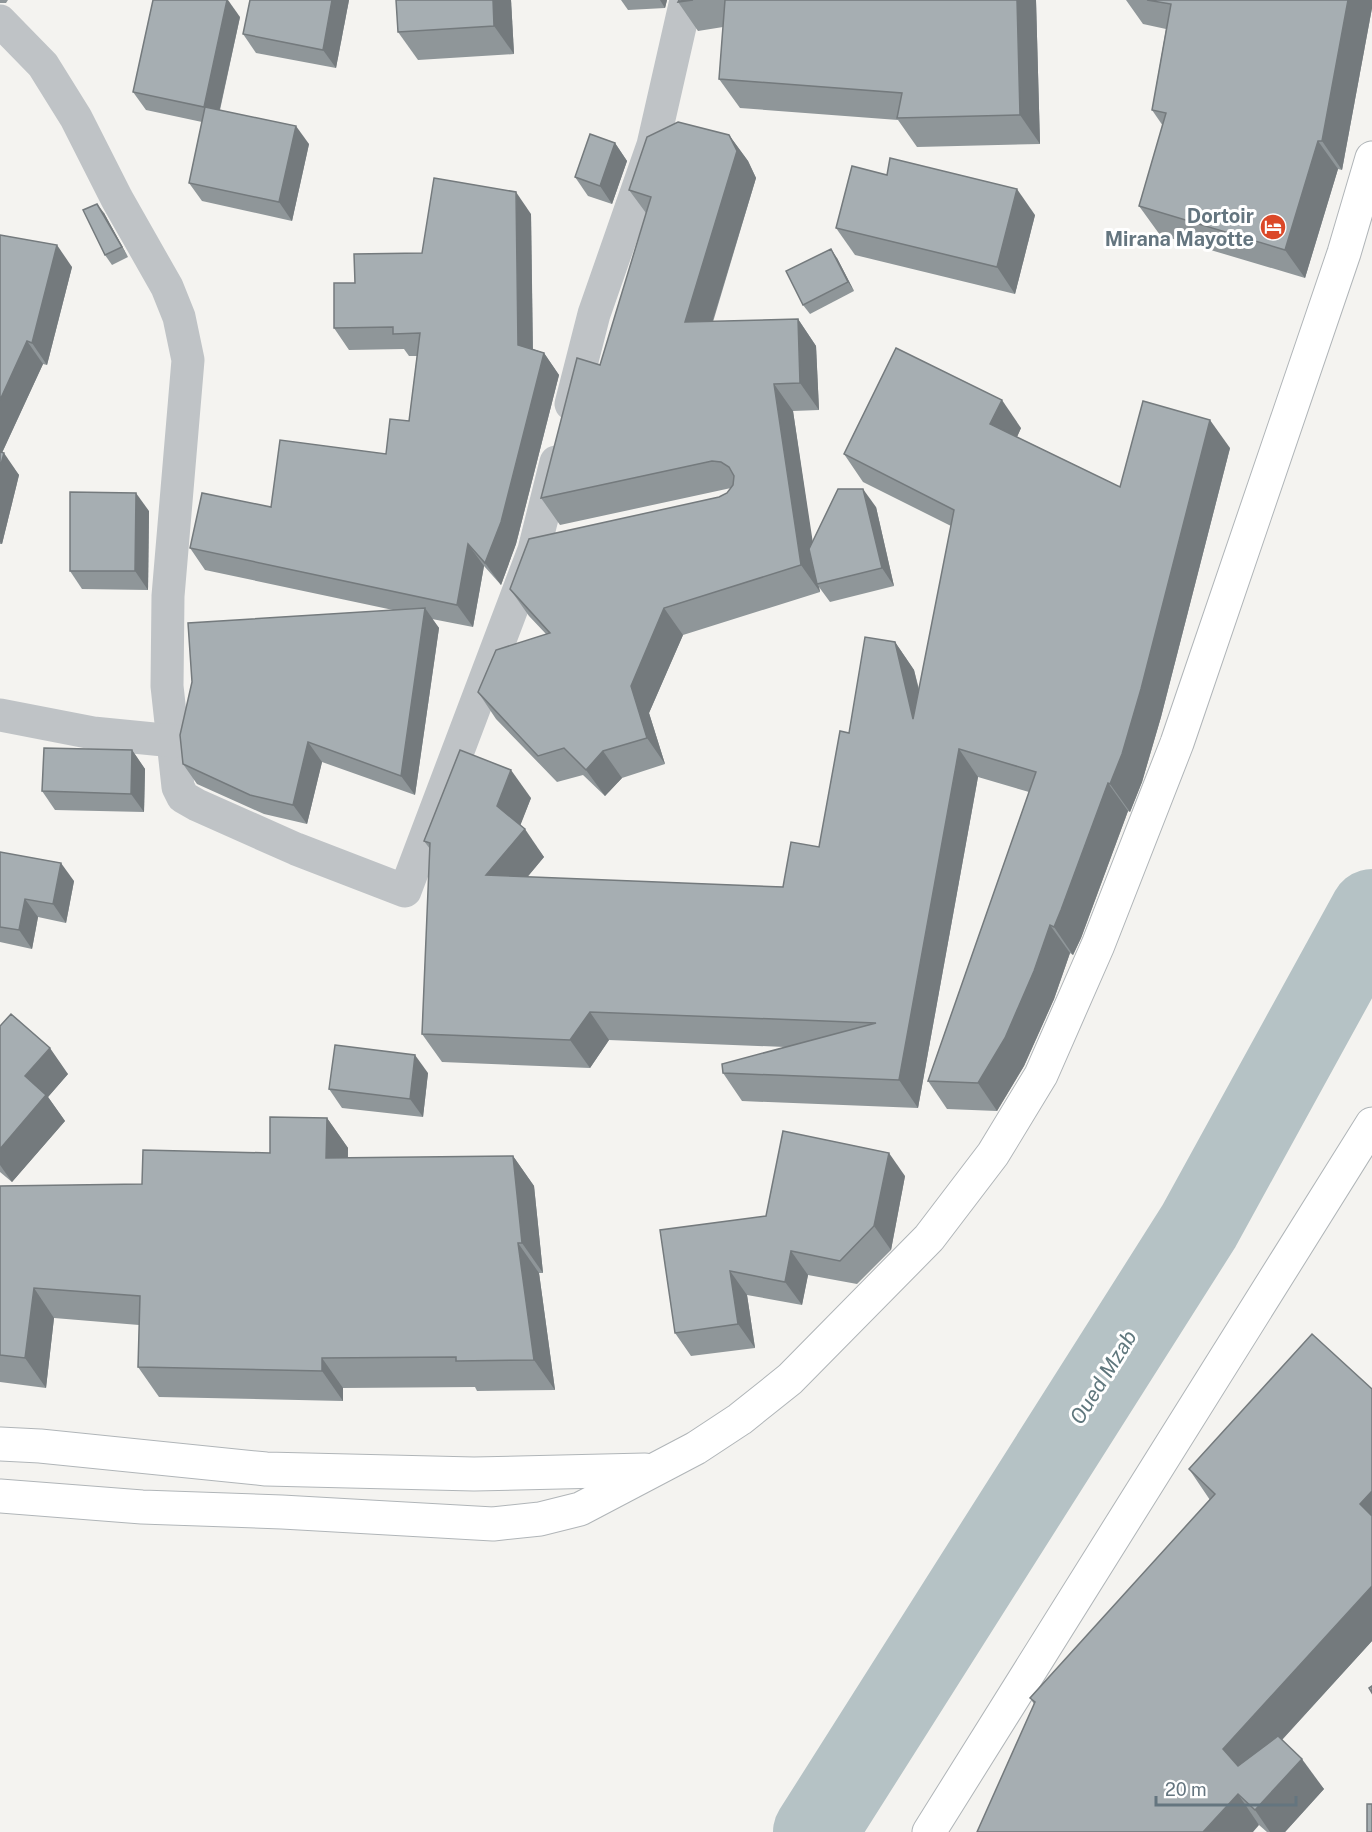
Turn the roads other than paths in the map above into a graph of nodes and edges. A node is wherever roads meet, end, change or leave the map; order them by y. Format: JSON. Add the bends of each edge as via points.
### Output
{"nodes":[{"id":1,"x":686,"y":0,"type":"edge"},
{"id":2,"x":0,"y":21,"type":"edge"},
{"id":3,"x":1372,"y":158,"type":"edge"},
{"id":4,"x":568,"y":543,"type":"edge"},
{"id":5,"x":534,"y":550,"type":"junction"},
{"id":6,"x":0,"y":715,"type":"edge"},
{"id":7,"x":174,"y":741,"type":"junction"},
{"id":8,"x":1372,"y":1124,"type":"edge"},
{"id":9,"x":0,"y":1444,"type":"edge"},
{"id":10,"x":653,"y":1470,"type":"junction"},
{"id":11,"x":0,"y":1496,"type":"edge"},
{"id":12,"x":929,"y":1832,"type":"edge"}],
"edges":[{"from":1,"to":5,"type":"street","via":[[653,146],[594,314]]},
{"from":2,"to":7,"type":"street","via":[[43,65],[76,118],[167,287],[178,317],[188,360],[168,596],[167,686]]},
{"from":3,"to":10,"type":"main road","via":[[1344,253],[1176,743],[1098,945],[1041,1075],[993,1154],[929,1238],[851,1319],[790,1379],[740,1419]]},
{"from":4,"to":5,"type":"street"},
{"from":5,"to":7,"type":"street","via":[[405,891],[296,849],[183,797],[178,787]]},
{"from":6,"to":7,"type":"street","via":[[93,733]]},
{"from":8,"to":12,"type":"main road"},
{"from":9,"to":10,"type":"main road","via":[[266,1469],[474,1474]]},
{"from":10,"to":11,"type":"main road","via":[[580,1509],[540,1519],[493,1524]]}]}
